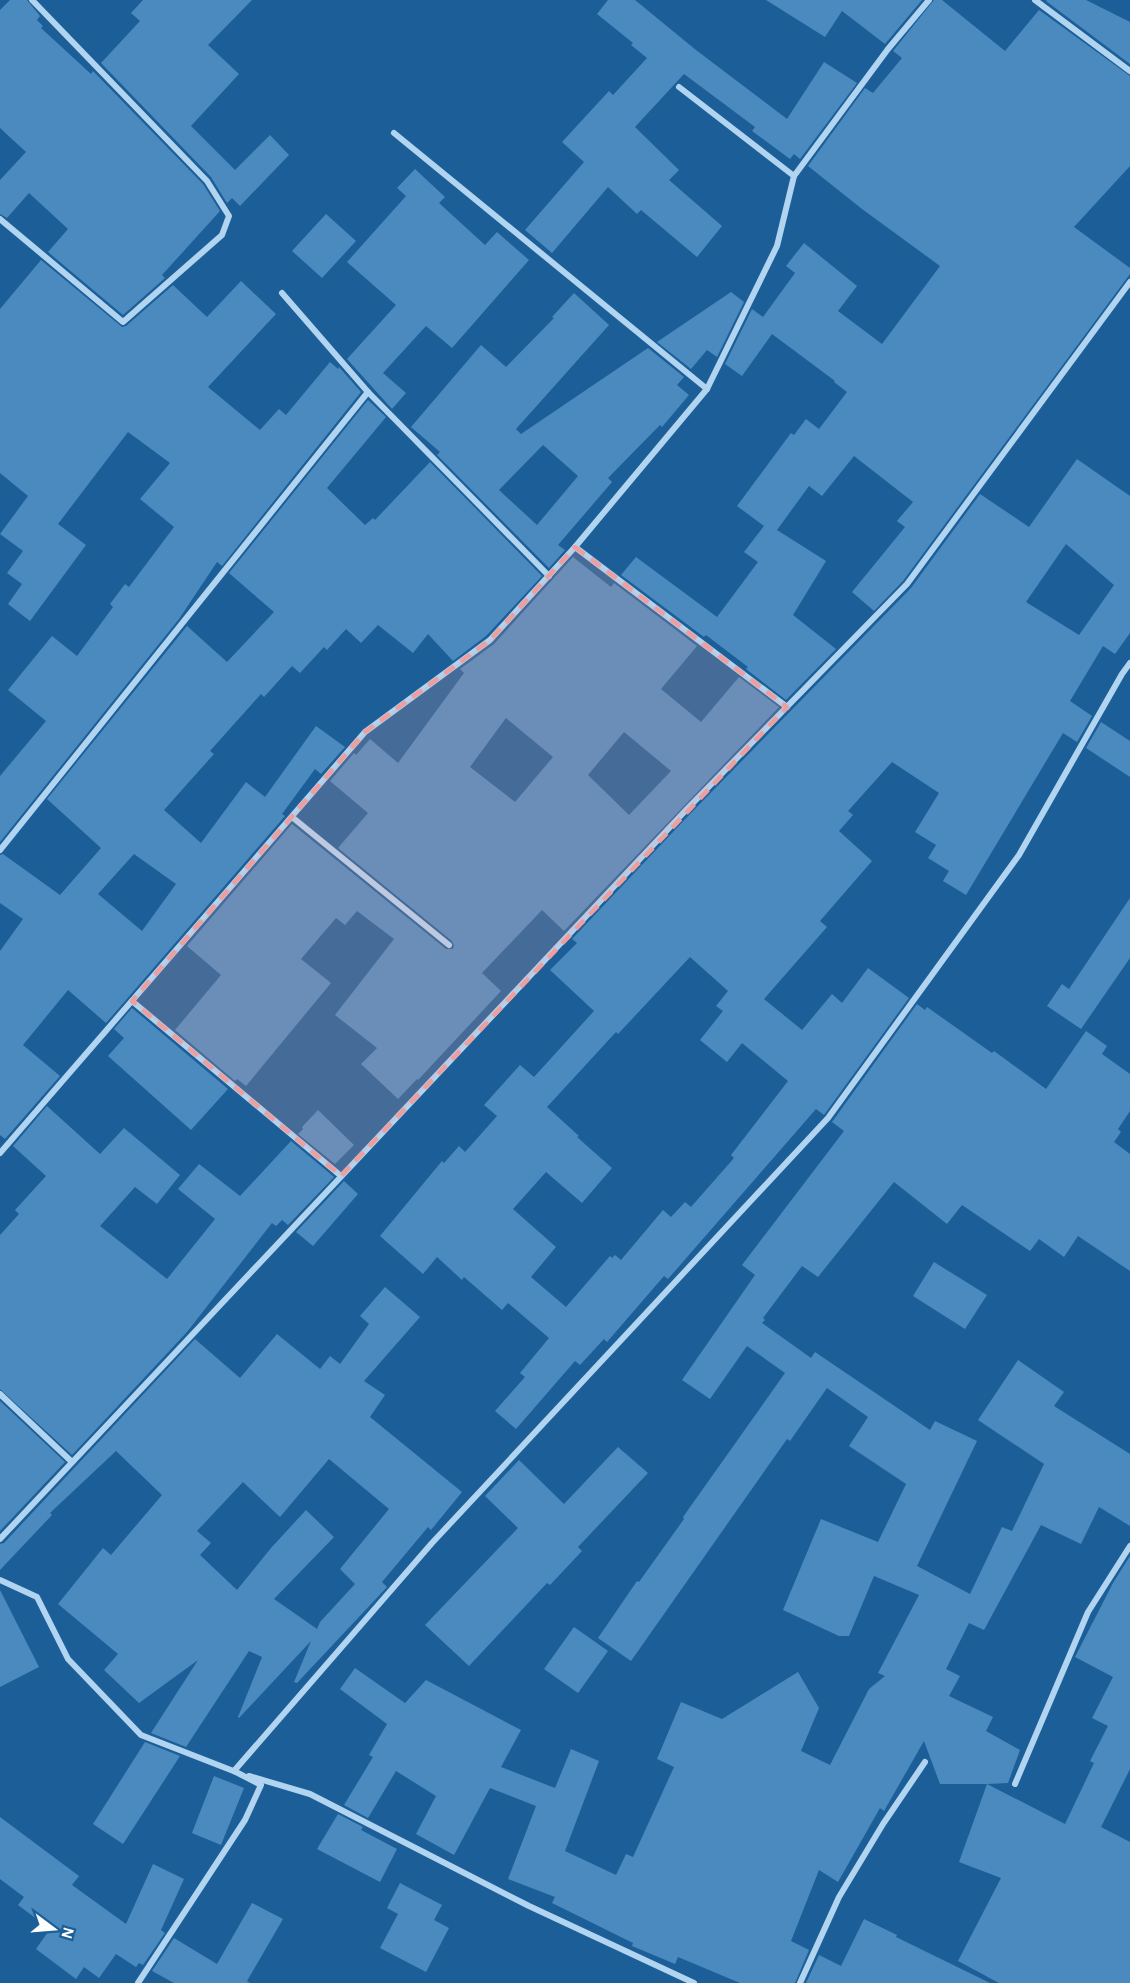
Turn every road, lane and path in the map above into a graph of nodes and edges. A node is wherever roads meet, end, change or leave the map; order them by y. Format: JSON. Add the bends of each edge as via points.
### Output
{"nodes":[{"id":1,"x":32,"y":0,"type":"edge"},
{"id":2,"x":929,"y":0,"type":"edge"},
{"id":3,"x":1035,"y":0,"type":"edge"},
{"id":4,"x":1130,"y":71,"type":"edge"},
{"id":5,"x":679,"y":87,"type":"dead end"},
{"id":6,"x":394,"y":133,"type":"dead end"},
{"id":7,"x":794,"y":176,"type":"junction"},
{"id":8,"x":0,"y":219,"type":"edge"},
{"id":9,"x":1130,"y":282,"type":"edge"},
{"id":10,"x":282,"y":293,"type":"dead end"},
{"id":11,"x":707,"y":389,"type":"junction"},
{"id":12,"x":368,"y":392,"type":"junction"},
{"id":13,"x":575,"y":547,"type":"junction"},
{"id":14,"x":549,"y":576,"type":"junction"},
{"id":15,"x":1130,"y":663,"type":"edge"},
{"id":16,"x":787,"y":707,"type":"junction"},
{"id":17,"x":292,"y":817,"type":"junction"},
{"id":18,"x":0,"y":850,"type":"edge"},
{"id":19,"x":449,"y":945,"type":"dead end"},
{"id":20,"x":132,"y":1001,"type":"junction"},
{"id":21,"x":0,"y":1153,"type":"edge"},
{"id":22,"x":341,"y":1176,"type":"junction"},
{"id":23,"x":0,"y":1394,"type":"edge"},
{"id":24,"x":72,"y":1462,"type":"junction"},
{"id":25,"x":0,"y":1539,"type":"edge"},
{"id":26,"x":1130,"y":1546,"type":"edge"},
{"id":27,"x":0,"y":1580,"type":"edge"},
{"id":28,"x":925,"y":1762,"type":"dead end"},
{"id":29,"x":234,"y":1772,"type":"junction"},
{"id":30,"x":1015,"y":1784,"type":"dead end"},
{"id":31,"x":138,"y":1983,"type":"edge"},
{"id":32,"x":694,"y":1983,"type":"edge"},
{"id":33,"x":800,"y":1983,"type":"edge"}],
"edges":[{"from":1,"to":8,"type":"street","via":[[207,181],[229,216],[222,235],[123,322]]},
{"from":2,"to":7,"type":"street"},
{"from":3,"to":4,"type":"street"},
{"from":5,"to":7,"type":"street"},
{"from":6,"to":11,"type":"street"},
{"from":7,"to":11,"type":"street","via":[[777,246]]},
{"from":9,"to":16,"type":"street","via":[[907,584]]},
{"from":10,"to":12,"type":"street"},
{"from":11,"to":13,"type":"street"},
{"from":12,"to":14,"type":"street"},
{"from":12,"to":18,"type":"street"},
{"from":13,"to":14,"type":"street"},
{"from":13,"to":16,"type":"street"},
{"from":14,"to":17,"type":"street","via":[[490,640],[365,732]]},
{"from":15,"to":29,"type":"street","via":[[1019,855],[828,1118],[432,1544]]},
{"from":16,"to":22,"type":"street"},
{"from":17,"to":19,"type":"street"},
{"from":17,"to":20,"type":"street"},
{"from":20,"to":21,"type":"street"},
{"from":20,"to":22,"type":"street"},
{"from":22,"to":24,"type":"street"},
{"from":23,"to":24,"type":"street"},
{"from":24,"to":25,"type":"street"},
{"from":26,"to":30,"type":"street","via":[[1088,1612]]},
{"from":27,"to":29,"type":"street","via":[[37,1597],[68,1659],[141,1735]]},
{"from":28,"to":33,"type":"street","via":[[839,1897]]},
{"from":29,"to":31,"type":"street","via":[[261,1785],[249,1811]]},
{"from":29,"to":32,"type":"street","via":[[310,1794],[529,1906]]}]}
